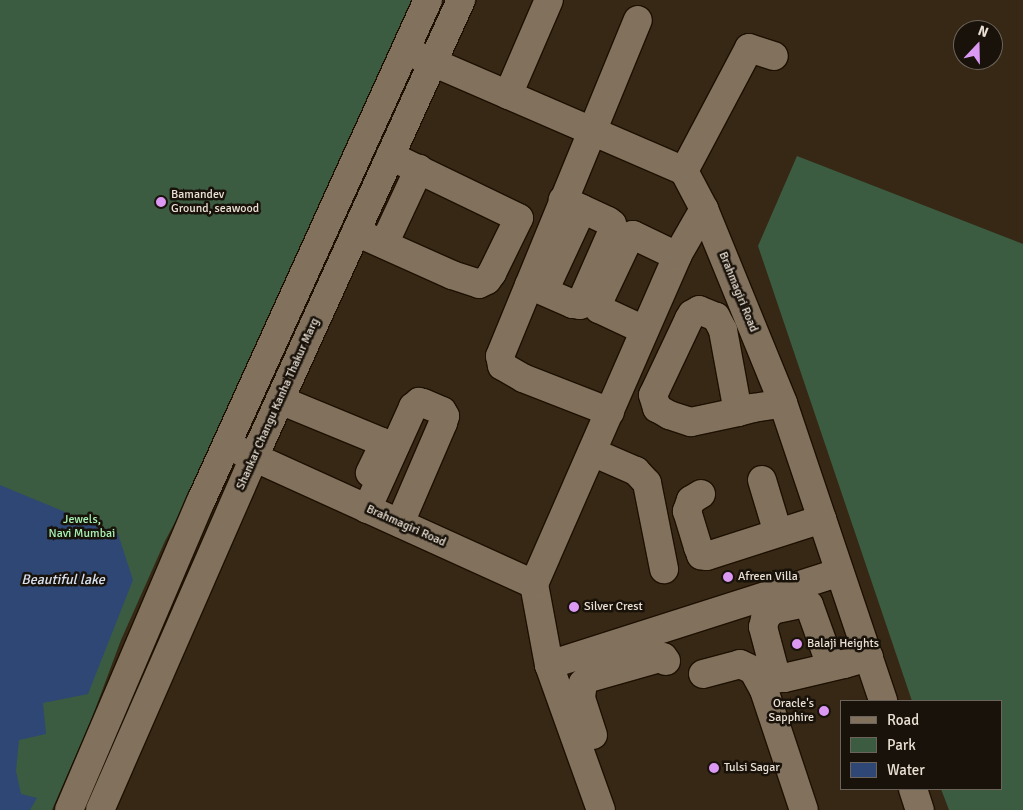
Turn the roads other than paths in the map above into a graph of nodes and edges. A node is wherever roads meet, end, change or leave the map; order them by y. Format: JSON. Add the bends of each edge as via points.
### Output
{"nodes":[{"id":1,"x":428,"y":0,"type":"edge"},
{"id":2,"x":461,"y":0,"type":"edge"},
{"id":3,"x":476,"y":0,"type":"edge"},
{"id":4,"x":549,"y":0,"type":"edge"},
{"id":5,"x":638,"y":20,"type":"dead end"},
{"id":6,"x":450,"y":26,"type":"junction"},
{"id":7,"x":406,"y":51,"type":"junction"},
{"id":8,"x":774,"y":56,"type":"dead end"},
{"id":9,"x":433,"y":62,"type":"junction"},
{"id":10,"x":508,"y":95,"type":"junction"},
{"id":11,"x":591,"y":132,"type":"junction"},
{"id":12,"x":390,"y":156,"type":"junction"},
{"id":13,"x":419,"y":169,"type":"junction"},
{"id":14,"x":684,"y":171,"type":"junction"},
{"id":15,"x":572,"y":205,"type":"junction"},
{"id":16,"x":704,"y":209,"type":"junction"},
{"id":17,"x":518,"y":218,"type":"junction"},
{"id":18,"x":356,"y":232,"type":"junction"},
{"id":19,"x":549,"y":234,"type":"junction"},
{"id":20,"x":384,"y":244,"type":"junction"},
{"id":21,"x":670,"y":252,"type":"junction"},
{"id":22,"x":536,"y":288,"type":"junction"},
{"id":23,"x":638,"y":327,"type":"junction"},
{"id":24,"x":280,"y":400,"type":"junction"},
{"id":25,"x":623,"y":401,"type":"junction"},
{"id":26,"x":783,"y":402,"type":"junction"},
{"id":27,"x":738,"y":412,"type":"dead end"},
{"id":28,"x":227,"y":446,"type":"junction"},
{"id":29,"x":592,"y":452,"type":"junction"},
{"id":30,"x":254,"y":457,"type":"junction"},
{"id":31,"x":762,"y":480,"type":"dead end"},
{"id":32,"x":701,"y":494,"type":"dead end"},
{"id":33,"x":362,"y":506,"type":"junction"},
{"id":34,"x":822,"y":519,"type":"junction"},
{"id":35,"x":400,"y":523,"type":"junction"},
{"id":36,"x":778,"y":533,"type":"junction"},
{"id":37,"x":664,"y":569,"type":"dead end"},
{"id":38,"x":840,"y":572,"type":"junction"},
{"id":39,"x":534,"y":584,"type":"junction"},
{"id":40,"x":869,"y":657,"type":"junction"},
{"id":41,"x":666,"y":661,"type":"dead end"},
{"id":42,"x":548,"y":665,"type":"junction"},
{"id":43,"x":831,"y":666,"type":"dead end"},
{"id":44,"x":703,"y":674,"type":"dead end"},
{"id":45,"x":884,"y":700,"type":"edge"},
{"id":46,"x":791,"y":769,"type":"junction"},
{"id":47,"x":913,"y":790,"type":"edge"},
{"id":48,"x":601,"y":794,"type":"edge"},
{"id":49,"x":68,"y":810,"type":"edge"},
{"id":50,"x":100,"y":810,"type":"edge"},
{"id":51,"x":618,"y":810,"type":"edge"},
{"id":52,"x":783,"y":810,"type":"edge"},
{"id":53,"x":804,"y":810,"type":"edge"},
{"id":54,"x":920,"y":810,"type":"edge"}],
"edges":[{"from":1,"to":7,"type":"street"},
{"from":2,"to":6,"type":"street","name":"Shankar Changu Kanha Thakur Marg"},
{"from":3,"to":6,"type":"street"},
{"from":4,"to":10,"type":"street"},
{"from":5,"to":11,"type":"street"},
{"from":6,"to":9,"type":"street","name":"Shankar Changu Kanha Thakur Marg"},
{"from":7,"to":9,"type":"street"},
{"from":7,"to":28,"type":"street"},
{"from":8,"to":14,"type":"street","via":[[749,48]]},
{"from":9,"to":10,"type":"street"},
{"from":9,"to":12,"type":"street","name":"Shankar Changu Kanha Thakur Marg"},
{"from":10,"to":11,"type":"street"},
{"from":11,"to":14,"type":"street"},
{"from":11,"to":15,"type":"street"},
{"from":12,"to":13,"type":"street"},
{"from":12,"to":18,"type":"street","name":"Shankar Changu Kanha Thakur Marg"},
{"from":13,"to":17,"type":"street"},
{"from":13,"to":20,"type":"street"},
{"from":14,"to":16,"type":"street","name":"Brahmagiri Road"},
{"from":15,"to":19,"type":"street"},
{"from":15,"to":22,"type":"street"},
{"from":15,"to":22,"type":"street","via":[[608,221],[613,230],[580,304],[577,306]]},
{"from":16,"to":21,"type":"street"},
{"from":16,"to":26,"type":"street","name":"Brahmagiri Road"},
{"from":17,"to":19,"type":"street"},
{"from":17,"to":20,"type":"street","via":[[492,273],[479,284]]},
{"from":18,"to":20,"type":"street"},
{"from":18,"to":24,"type":"street","name":"Shankar Changu Kanha Thakur Marg"},
{"from":19,"to":22,"type":"street"},
{"from":21,"to":23,"type":"street"},
{"from":21,"to":23,"type":"street","via":[[630,236],[601,297],[599,309]]},
{"from":22,"to":25,"type":"street","via":[[500,356],[502,366],[523,378]]},
{"from":23,"to":25,"type":"street"},
{"from":24,"to":30,"type":"street","name":"Shankar Changu Kanha Thakur Marg"},
{"from":24,"to":33,"type":"street","via":[[382,442]]},
{"from":25,"to":29,"type":"street"},
{"from":26,"to":27,"type":"street"},
{"from":26,"to":34,"type":"street","name":"Brahmagiri Road"},
{"from":28,"to":30,"type":"street","name":"Brahmagiri Road"},
{"from":28,"to":49,"type":"street"},
{"from":29,"to":37,"type":"street","via":[[636,471],[647,484],[657,512]]},
{"from":29,"to":39,"type":"street"},
{"from":30,"to":33,"type":"street","name":"Brahmagiri Road"},
{"from":30,"to":50,"type":"street","name":"Shankar Changu Kanha Thakur Marg"},
{"from":31,"to":36,"type":"street"},
{"from":32,"to":36,"type":"street","via":[[691,500],[687,511],[701,555]]},
{"from":33,"to":35,"type":"street","name":"Brahmagiri Road"},
{"from":33,"to":35,"type":"street","via":[[413,407],[419,402],[436,408],[445,416],[443,423]]},
{"from":34,"to":36,"type":"street"},
{"from":34,"to":38,"type":"street","name":"Brahmagiri Road"},
{"from":35,"to":39,"type":"street","name":"Brahmagiri Road"},
{"from":38,"to":40,"type":"street","name":"Brahmagiri Road"},
{"from":38,"to":42,"type":"street","via":[[757,606]]},
{"from":39,"to":42,"type":"street"},
{"from":40,"to":43,"type":"street"},
{"from":40,"to":45,"type":"street","name":"Brahmagiri Road"},
{"from":41,"to":48,"type":"street","via":[[663,657],[589,678],[583,683],[581,696]]},
{"from":42,"to":48,"type":"street"},
{"from":44,"to":46,"type":"street","via":[[740,664],[753,670],[764,690]]},
{"from":46,"to":52,"type":"street"},
{"from":46,"to":53,"type":"street"},
{"from":47,"to":54,"type":"street"},
{"from":48,"to":51,"type":"street"}]}
